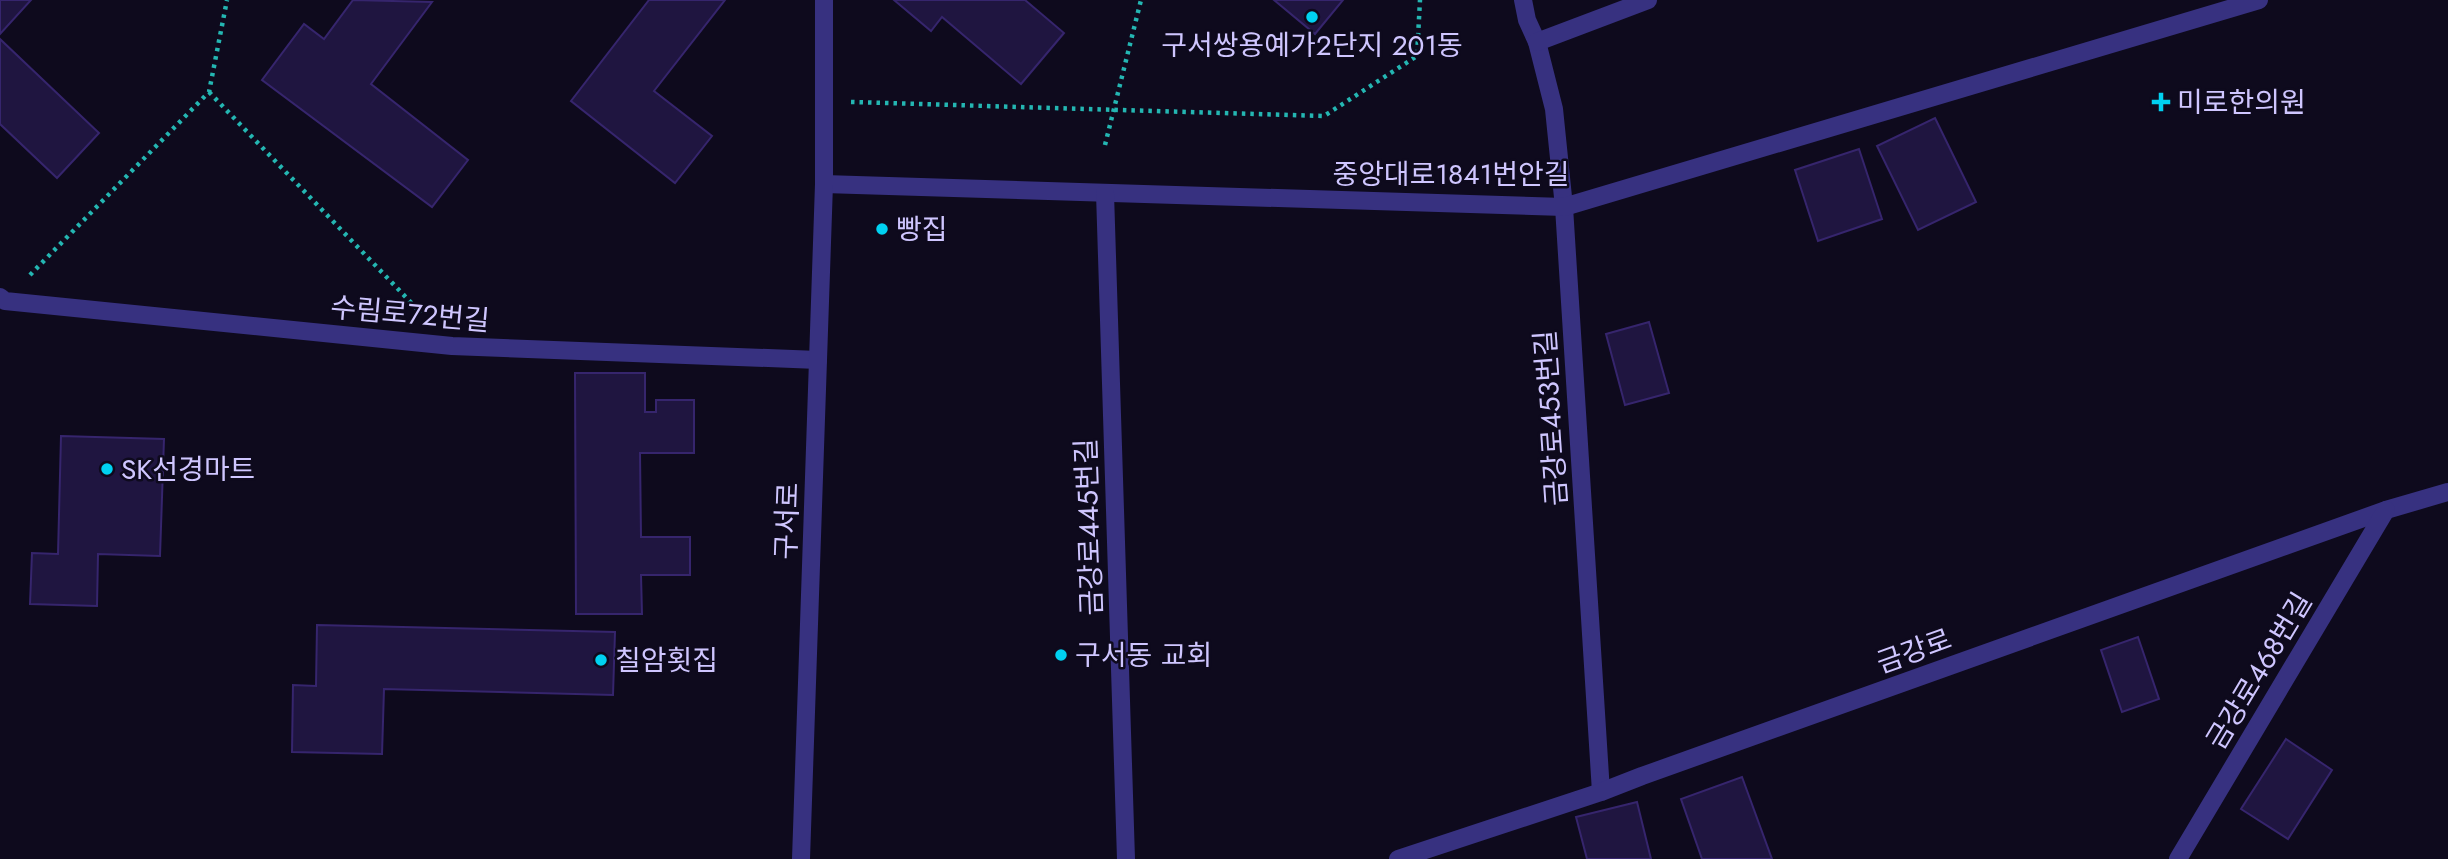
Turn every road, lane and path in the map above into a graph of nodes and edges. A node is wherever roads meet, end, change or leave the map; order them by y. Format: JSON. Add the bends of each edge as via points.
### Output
{"nodes":[{"id":1,"x":227,"y":0,"type":"edge"},
{"id":2,"x":824,"y":0,"type":"edge"},
{"id":3,"x":1141,"y":0,"type":"edge"},
{"id":4,"x":1420,"y":0,"type":"edge"},
{"id":5,"x":1523,"y":0,"type":"edge"},
{"id":6,"x":1648,"y":0,"type":"edge"},
{"id":7,"x":2259,"y":0,"type":"edge"},
{"id":8,"x":1537,"y":42,"type":"junction"},
{"id":9,"x":209,"y":92,"type":"junction"},
{"id":10,"x":824,"y":101,"type":"junction"},
{"id":11,"x":1114,"y":108,"type":"junction"},
{"id":12,"x":1105,"y":145,"type":"dead end"},
{"id":13,"x":824,"y":184,"type":"junction"},
{"id":14,"x":1105,"y":193,"type":"junction"},
{"id":15,"x":1564,"y":206,"type":"junction"},
{"id":16,"x":2,"y":304,"type":"edge"},
{"id":17,"x":452,"y":346,"type":"junction"},
{"id":18,"x":818,"y":360,"type":"junction"},
{"id":19,"x":2448,"y":492,"type":"edge"},
{"id":20,"x":2386,"y":510,"type":"junction"},
{"id":21,"x":1601,"y":792,"type":"junction"},
{"id":22,"x":802,"y":859,"type":"edge"},
{"id":23,"x":1126,"y":859,"type":"edge"},
{"id":24,"x":1398,"y":859,"type":"edge"},
{"id":25,"x":2178,"y":859,"type":"edge"}],
"edges":[{"from":1,"to":9,"type":"path"},
{"from":2,"to":10,"type":"street","name":"구서로"},
{"from":3,"to":11,"type":"path"},
{"from":4,"to":11,"type":"path","via":[[1417,56],[1324,116]]},
{"from":5,"to":8,"type":"street","name":"금강로453번길"},
{"from":6,"to":8,"type":"street"},
{"from":7,"to":15,"type":"street","name":"중앙대로1841번안길"},
{"from":8,"to":15,"type":"street","name":"금강로453번길","via":[[1555,109]]},
{"from":9,"to":16,"type":"path"},
{"from":9,"to":17,"type":"path"},
{"from":10,"to":11,"type":"path"},
{"from":10,"to":13,"type":"street","name":"구서로"},
{"from":11,"to":12,"type":"path"},
{"from":13,"to":14,"type":"street","name":"중앙대로1841번안길"},
{"from":13,"to":18,"type":"street","name":"구서로"},
{"from":14,"to":15,"type":"street","name":"중앙대로1841번안길"},
{"from":14,"to":23,"type":"street","name":"금강로445번길"},
{"from":15,"to":21,"type":"street","name":"금강로453번길"},
{"from":16,"to":17,"type":"street","name":"수림로72번길"},
{"from":17,"to":18,"type":"street","name":"수림로72번길"},
{"from":18,"to":22,"type":"street","name":"구서로"},
{"from":19,"to":20,"type":"street","name":"금강로"},
{"from":20,"to":21,"type":"street","name":"금강로"},
{"from":20,"to":25,"type":"street","name":"금강로468번길"},
{"from":21,"to":24,"type":"street","name":"금강로"}]}
